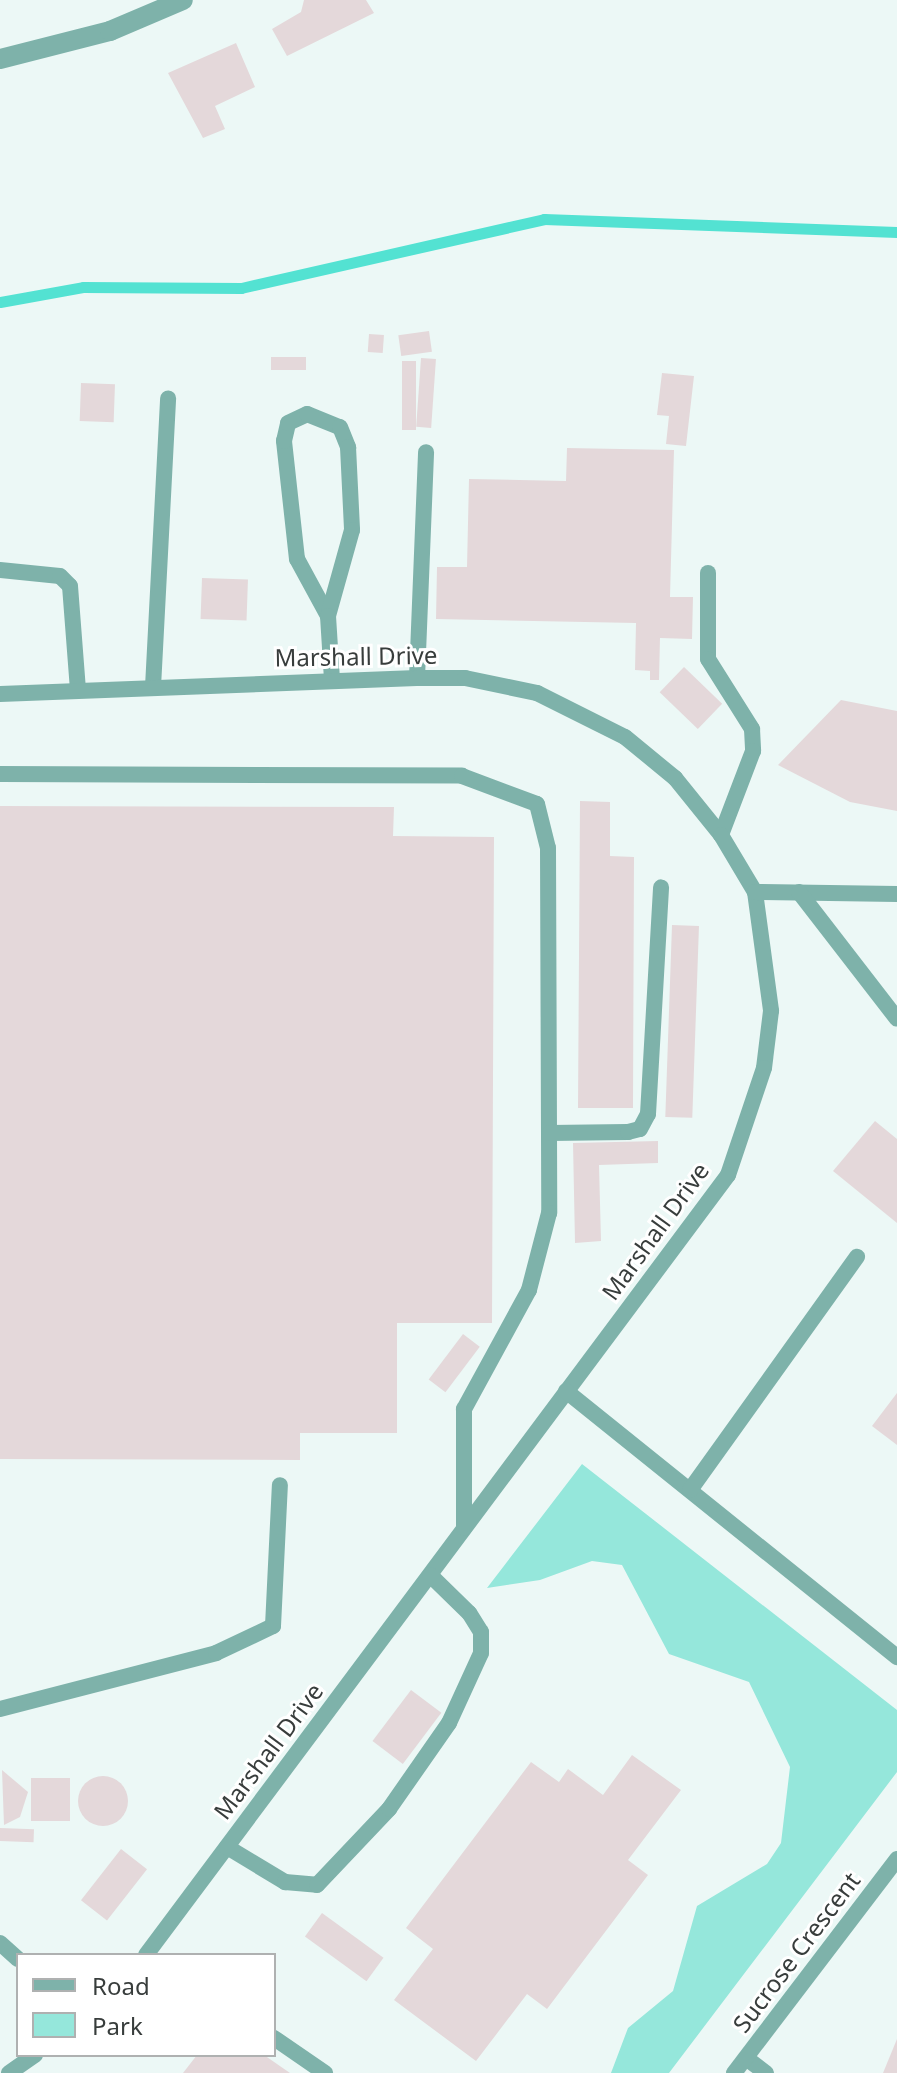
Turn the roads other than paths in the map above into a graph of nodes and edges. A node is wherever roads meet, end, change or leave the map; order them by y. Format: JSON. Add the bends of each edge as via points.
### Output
{"nodes":[{"id":1,"x":183,"y":0,"type":"edge"},
{"id":2,"x":0,"y":59,"type":"edge"},
{"id":3,"x":168,"y":398,"type":"dead end"},
{"id":4,"x":426,"y":452,"type":"dead end"},
{"id":5,"x":0,"y":570,"type":"edge"},
{"id":6,"x":708,"y":573,"type":"dead end"},
{"id":7,"x":328,"y":616,"type":"junction"},
{"id":8,"x":417,"y":678,"type":"junction"},
{"id":9,"x":332,"y":680,"type":"junction"},
{"id":10,"x":153,"y":687,"type":"junction"},
{"id":11,"x":78,"y":690,"type":"junction"},
{"id":12,"x":0,"y":694,"type":"edge"},
{"id":13,"x":0,"y":774,"type":"edge"},
{"id":14,"x":721,"y":835,"type":"junction"},
{"id":15,"x":661,"y":887,"type":"dead end"},
{"id":16,"x":755,"y":892,"type":"junction"},
{"id":17,"x":799,"y":892,"type":"junction"},
{"id":18,"x":897,"y":894,"type":"edge"},
{"id":19,"x":897,"y":1019,"type":"edge"},
{"id":20,"x":550,"y":1133,"type":"junction"},
{"id":21,"x":857,"y":1257,"type":"dead end"},
{"id":22,"x":566,"y":1391,"type":"junction"},
{"id":23,"x":280,"y":1485,"type":"dead end"},
{"id":24,"x":690,"y":1490,"type":"junction"},
{"id":25,"x":464,"y":1528,"type":"junction"},
{"id":26,"x":430,"y":1575,"type":"junction"},
{"id":27,"x":897,"y":1657,"type":"edge"},
{"id":28,"x":0,"y":1709,"type":"edge"},
{"id":29,"x":227,"y":1847,"type":"junction"},
{"id":30,"x":897,"y":1859,"type":"edge"},
{"id":31,"x":0,"y":1943,"type":"edge"},
{"id":32,"x":150,"y":1953,"type":"edge"},
{"id":33,"x":16,"y":1957,"type":"edge"},
{"id":34,"x":276,"y":2039,"type":"edge"},
{"id":35,"x":32,"y":2057,"type":"edge"},
{"id":36,"x":746,"y":2058,"type":"junction"},
{"id":37,"x":9,"y":2073,"type":"edge"},
{"id":38,"x":325,"y":2073,"type":"edge"},
{"id":39,"x":734,"y":2073,"type":"edge"},
{"id":40,"x":766,"y":2073,"type":"edge"}],
"edges":[{"from":1,"to":2,"type":"street","via":[[110,31]]},
{"from":3,"to":10,"type":"lane"},
{"from":4,"to":8,"type":"lane"},
{"from":5,"to":11,"type":"lane","via":[[60,576],[70,586]]},
{"from":6,"to":14,"type":"lane","via":[[708,659],[752,729],[753,751]]},
{"from":7,"to":7,"type":"lane","via":[[300,570],[284,441],[288,423],[307,414],[340,427],[348,447],[349,556]]},
{"from":7,"to":9,"type":"lane"},
{"from":8,"to":9,"type":"lane","name":"Marshall Drive"},
{"from":8,"to":14,"type":"lane","name":"Marshall Drive","via":[[465,678],[537,693],[625,737],[675,778]]},
{"from":9,"to":10,"type":"lane","name":"Marshall Drive"},
{"from":10,"to":11,"type":"lane","name":"Marshall Drive"},
{"from":11,"to":12,"type":"lane","name":"Marshall Drive"},
{"from":13,"to":20,"type":"lane","via":[[462,776],[522,792],[545,819],[548,848]]},
{"from":14,"to":16,"type":"lane","name":"Marshall Drive"},
{"from":15,"to":20,"type":"lane","via":[[648,1114],[640,1129],[628,1132]]},
{"from":16,"to":17,"type":"lane"},
{"from":16,"to":22,"type":"lane","name":"Marshall Drive","via":[[771,1011],[750,1120],[728,1175]]},
{"from":17,"to":18,"type":"lane"},
{"from":17,"to":19,"type":"lane"},
{"from":20,"to":25,"type":"lane","via":[[541,1258],[464,1409]]},
{"from":21,"to":24,"type":"lane"},
{"from":22,"to":24,"type":"lane"},
{"from":22,"to":25,"type":"lane","name":"Marshall Drive"},
{"from":23,"to":28,"type":"lane","via":[[278,1605],[265,1632],[216,1653]]},
{"from":24,"to":27,"type":"lane"},
{"from":25,"to":26,"type":"lane","name":"Marshall Drive"},
{"from":26,"to":29,"type":"lane","name":"Marshall Drive"},
{"from":26,"to":29,"type":"lane","via":[[469,1613],[481,1632],[481,1653],[449,1723],[389,1809],[317,1885],[285,1882]]},
{"from":29,"to":32,"type":"lane","name":"Marshall Drive"},
{"from":30,"to":36,"type":"lane","name":"Sucrose Crescent"},
{"from":31,"to":33,"type":"lane"},
{"from":34,"to":38,"type":"lane"},
{"from":35,"to":37,"type":"lane"},
{"from":36,"to":39,"type":"lane","name":"Sucrose Crescent"},
{"from":36,"to":40,"type":"lane"}]}
